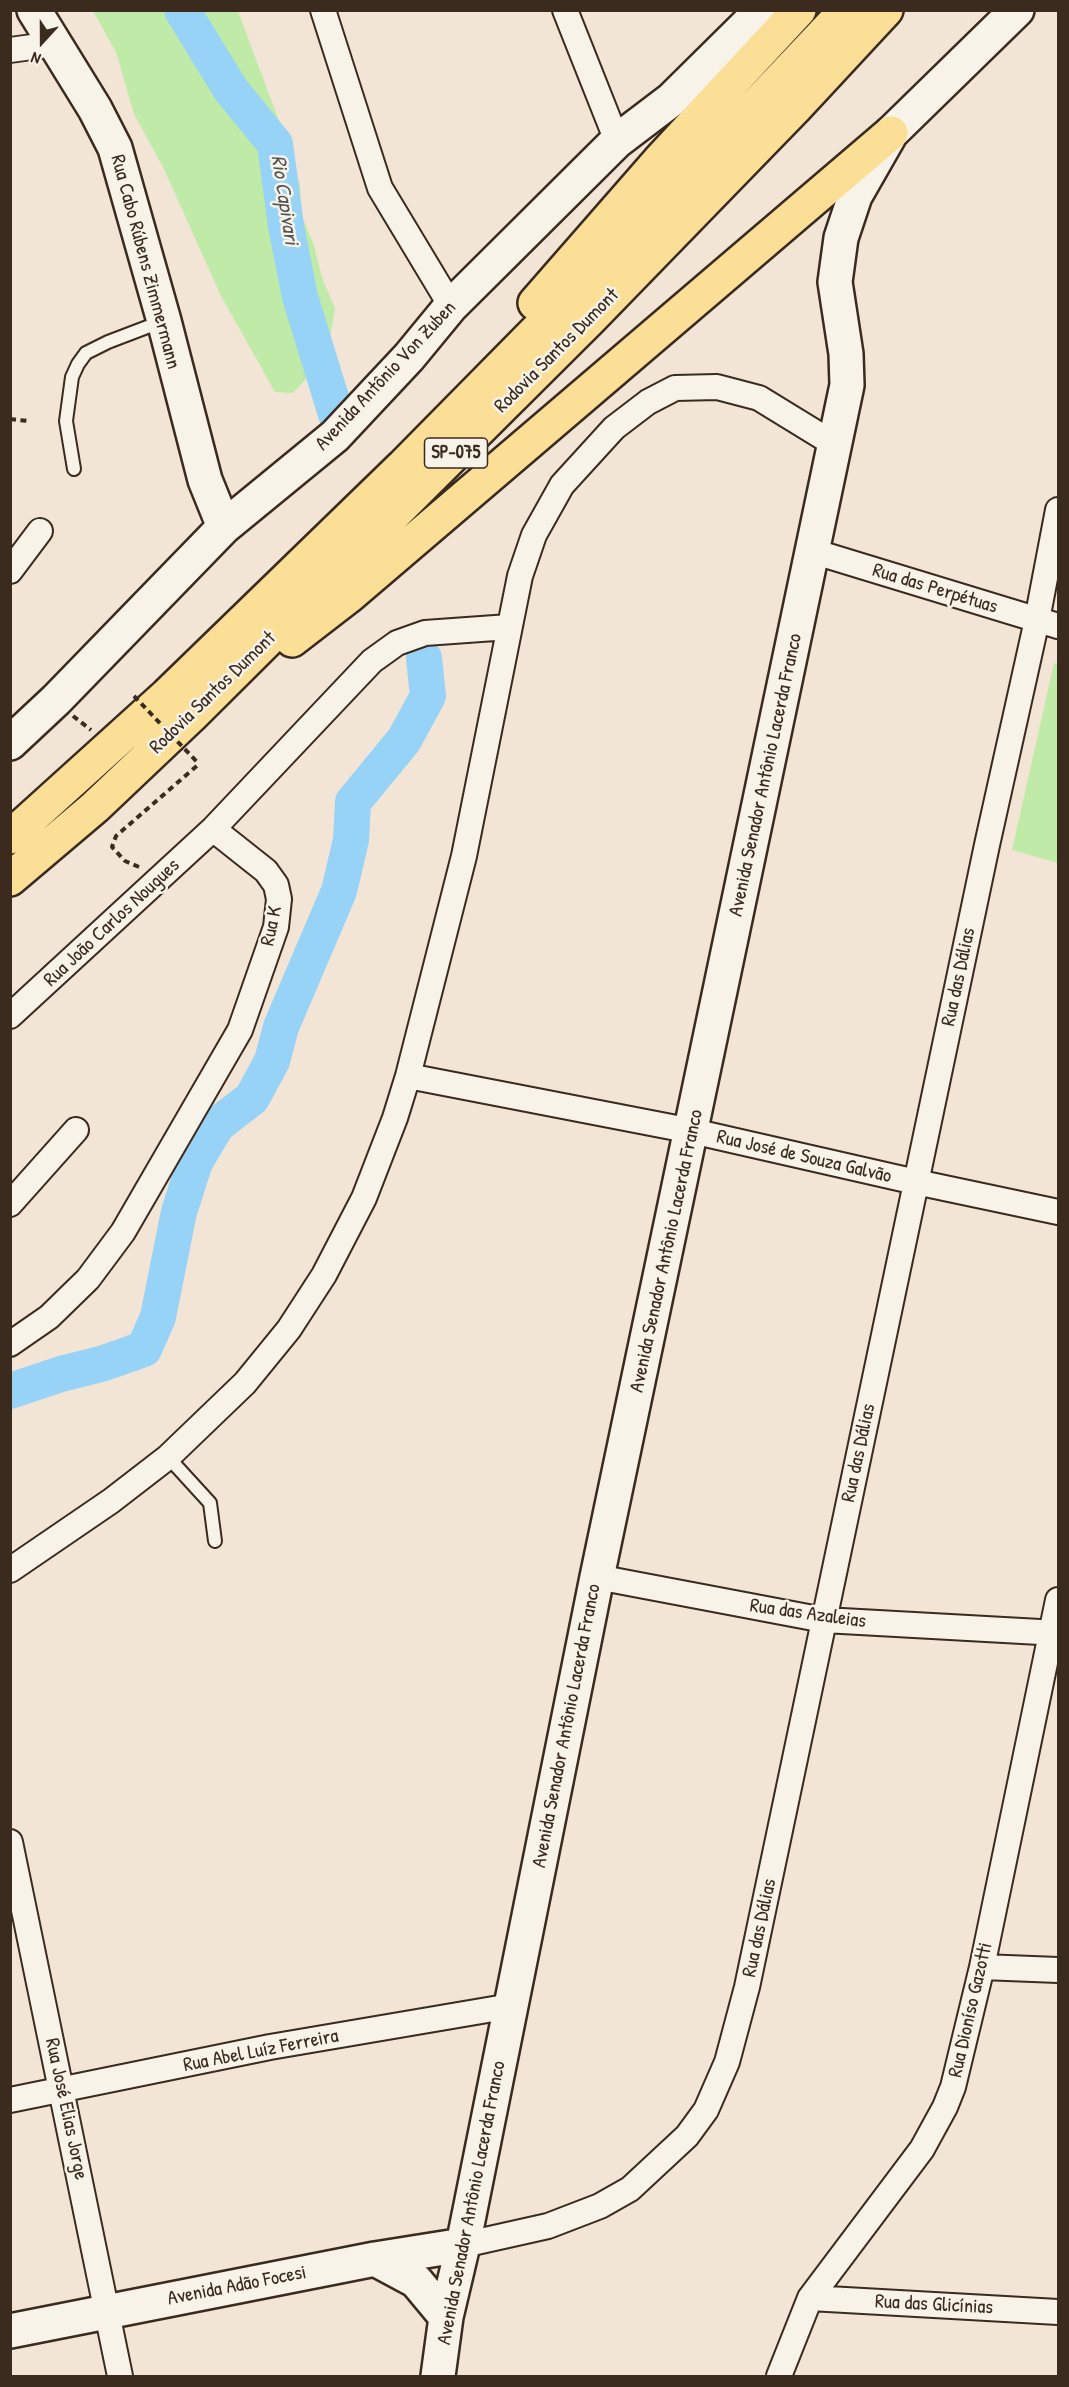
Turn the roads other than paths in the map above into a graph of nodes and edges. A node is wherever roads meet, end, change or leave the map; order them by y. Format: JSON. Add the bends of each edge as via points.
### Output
{"nodes":[{"id":1,"x":34,"y":10,"type":"edge"},
{"id":2,"x":323,"y":10,"type":"edge"},
{"id":3,"x":565,"y":10,"type":"edge"},
{"id":4,"x":762,"y":10,"type":"edge"},
{"id":5,"x":799,"y":10,"type":"edge"},
{"id":6,"x":846,"y":10,"type":"edge"},
{"id":7,"x":886,"y":10,"type":"edge"},
{"id":8,"x":1017,"y":10,"type":"edge"},
{"id":9,"x":54,"y":44,"type":"junction"},
{"id":10,"x":10,"y":50,"type":"edge"},
{"id":11,"x":891,"y":133,"type":"junction"},
{"id":12,"x":617,"y":141,"type":"junction"},
{"id":13,"x":452,"y":306,"type":"junction"},
{"id":14,"x":164,"y":321,"type":"junction"},
{"id":15,"x":834,"y":444,"type":"junction"},
{"id":16,"x":403,"y":466,"type":"junction"},
{"id":17,"x":74,"y":469,"type":"dead end"},
{"id":18,"x":1059,"y":510,"type":"edge"},
{"id":19,"x":224,"y":527,"type":"junction"},
{"id":20,"x":40,"y":531,"type":"dead end"},
{"id":21,"x":812,"y":551,"type":"junction"},
{"id":22,"x":10,"y":571,"type":"edge"},
{"id":23,"x":1048,"y":623,"type":"edge"},
{"id":24,"x":509,"y":627,"type":"junction"},
{"id":25,"x":192,"y":715,"type":"junction"},
{"id":26,"x":10,"y":743,"type":"edge"},
{"id":27,"x":213,"y":829,"type":"junction"},
{"id":28,"x":10,"y":837,"type":"edge"},
{"id":29,"x":10,"y":879,"type":"edge"},
{"id":30,"x":10,"y":1016,"type":"edge"},
{"id":31,"x":408,"y":1076,"type":"junction"},
{"id":32,"x":76,"y":1130,"type":"dead end"},
{"id":33,"x":692,"y":1131,"type":"junction"},
{"id":34,"x":916,"y":1182,"type":"junction"},
{"id":35,"x":10,"y":1204,"type":"edge"},
{"id":36,"x":1059,"y":1212,"type":"edge"},
{"id":37,"x":10,"y":1344,"type":"edge"},
{"id":38,"x":168,"y":1457,"type":"junction"},
{"id":39,"x":215,"y":1541,"type":"dead end"},
{"id":40,"x":10,"y":1570,"type":"edge"},
{"id":41,"x":597,"y":1577,"type":"junction"},
{"id":42,"x":1059,"y":1600,"type":"edge"},
{"id":43,"x":824,"y":1620,"type":"junction"},
{"id":44,"x":1055,"y":1633,"type":"edge"},
{"id":45,"x":10,"y":1842,"type":"edge"},
{"id":46,"x":14,"y":1876,"type":"edge"},
{"id":47,"x":982,"y":1967,"type":"junction"},
{"id":48,"x":1059,"y":1970,"type":"edge"},
{"id":49,"x":512,"y":2006,"type":"junction"},
{"id":50,"x":61,"y":2090,"type":"junction"},
{"id":51,"x":10,"y":2100,"type":"edge"},
{"id":52,"x":463,"y":2245,"type":"junction"},
{"id":53,"x":375,"y":2259,"type":"junction"},
{"id":54,"x":810,"y":2298,"type":"junction"},
{"id":55,"x":108,"y":2311,"type":"junction"},
{"id":56,"x":1059,"y":2312,"type":"edge"},
{"id":57,"x":446,"y":2318,"type":"junction"},
{"id":58,"x":10,"y":2331,"type":"edge"},
{"id":59,"x":120,"y":2376,"type":"edge"},
{"id":60,"x":438,"y":2376,"type":"edge"},
{"id":61,"x":778,"y":2376,"type":"edge"}],
"edges":[{"from":1,"to":9,"type":"street","name":"Rua Cabo Rúbens Zimmermann"},
{"from":2,"to":13,"type":"street","via":[[380,188]]},
{"from":3,"to":12,"type":"street"},
{"from":4,"to":12,"type":"street","name":"Avenida Antônio Von Zuben","via":[[671,100]]},
{"from":5,"to":16,"type":"highway","via":[[658,161],[492,349]]},
{"from":6,"to":16,"type":"highway","name":"Rodovia Santos Dumont","number":"SP-075"},
{"from":7,"to":25,"type":"highway","name":"Rodovia Santos Dumont","number":"SP-075","via":[[590,319]]},
{"from":8,"to":11,"type":"street"},
{"from":9,"to":10,"type":"street"},
{"from":9,"to":14,"type":"street","name":"Rua Cabo Rúbens Zimmermann","via":[[115,148]]},
{"from":11,"to":15,"type":"street","name":"Avenida Senador Antônio Lacerda Franco","via":[[855,196],[841,238],[835,282],[848,385]]},
{"from":11,"to":25,"type":"highway","via":[[350,596]]},
{"from":12,"to":13,"type":"street","name":"Avenida Antônio Von Zuben"},
{"from":13,"to":19,"type":"street","name":"Avenida Antônio Von Zuben","via":[[335,436]]},
{"from":14,"to":17,"type":"lane","via":[[108,342],[86,353],[78,364],[72,377],[66,421]]},
{"from":14,"to":19,"type":"street","name":"Rua Cabo Rúbens Zimmermann","via":[[205,480]]},
{"from":15,"to":21,"type":"street","name":"Avenida Senador Antônio Lacerda Franco"},
{"from":15,"to":24,"type":"street","via":[[759,398],[717,387],[675,388],[648,402],[614,428],[562,485],[534,535]]},
{"from":16,"to":28,"type":"highway","name":"Rodovia Santos Dumont","number":"SP-075","via":[[167,695]]},
{"from":18,"to":23,"type":"street","name":"Rua das Dálias"},
{"from":19,"to":26,"type":"street","name":"Avenida Antônio Von Zuben"},
{"from":20,"to":22,"type":"street"},
{"from":21,"to":23,"type":"street","name":"Rua das Perpétuas"},
{"from":21,"to":33,"type":"street","name":"Avenida Senador Antônio Lacerda Franco"},
{"from":23,"to":34,"type":"street","name":"Rua das Dálias","via":[[987,845]]},
{"from":24,"to":27,"type":"street","via":[[425,633],[397,643],[372,661]]},
{"from":24,"to":31,"type":"street","via":[[464,856]]},
{"from":25,"to":29,"type":"highway","name":"Rodovia Santos Dumont","number":"SP-075","via":[[95,807]]},
{"from":27,"to":30,"type":"street","name":"Rua João Carlos Nougues"},
{"from":27,"to":37,"type":"street","name":"Rua K","via":[[266,871],[276,885],[279,899],[276,927],[240,1030],[123,1232],[102,1261],[49,1317]]},
{"from":31,"to":33,"type":"street","name":"Rua José de Souza Galvão"},
{"from":31,"to":38,"type":"street","via":[[364,1198],[324,1275],[289,1329],[245,1383]]},
{"from":32,"to":35,"type":"street"},
{"from":33,"to":34,"type":"street","name":"Rua José de Souza Galvão"},
{"from":33,"to":41,"type":"street","name":"Avenida Senador Antônio Lacerda Franco"},
{"from":34,"to":36,"type":"street","name":"Rua José de Souza Galvão"},
{"from":34,"to":43,"type":"street","name":"Rua das Dálias"},
{"from":38,"to":39,"type":"lane","via":[[210,1503]]},
{"from":38,"to":40,"type":"street"},
{"from":41,"to":43,"type":"street","name":"Rua das Azaleias"},
{"from":41,"to":49,"type":"street","name":"Avenida Senador Antônio Lacerda Franco"},
{"from":42,"to":44,"type":"street","name":"Rua Dioníso Gazotti"},
{"from":43,"to":44,"type":"street","name":"Rua das Azaleias"},
{"from":43,"to":52,"type":"street","name":"Rua das Dálias","via":[[747,1987],[727,2062],[706,2110],[656,2168],[600,2206],[548,2226]]},
{"from":44,"to":47,"type":"street","name":"Rua Dioníso Gazotti"},
{"from":45,"to":46,"type":"street","name":"Rua José Elias Jorge"},
{"from":46,"to":50,"type":"street","name":"Rua José Elias Jorge"},
{"from":47,"to":48,"type":"street"},
{"from":47,"to":54,"type":"street","name":"Rua Dioníso Gazotti","via":[[945,2107],[922,2149]]},
{"from":49,"to":50,"type":"street","name":"Rua Abel Luíz Ferreira","via":[[270,2048]]},
{"from":49,"to":52,"type":"street","name":"Avenida Senador Antônio Lacerda Franco"},
{"from":50,"to":51,"type":"street","name":"Rua Abel Luíz Ferreira"},
{"from":50,"to":55,"type":"street","name":"Rua José Elias Jorge"},
{"from":52,"to":53,"type":"street","name":"Avenida Adão Focesi"},
{"from":52,"to":57,"type":"street","name":"Avenida Senador Antônio Lacerda Franco"},
{"from":53,"to":55,"type":"street","name":"Avenida Adão Focesi"},
{"from":53,"to":57,"type":"street","via":[[416,2281]]},
{"from":54,"to":56,"type":"street","name":"Rua das Glicínias"},
{"from":54,"to":61,"type":"street","name":"Rua Dioníso Gazotti"},
{"from":55,"to":58,"type":"street","name":"Avenida Adão Focesi"},
{"from":55,"to":59,"type":"street","name":"Rua José Elias Jorge"},
{"from":57,"to":60,"type":"street","name":"Avenida Senador Antônio Lacerda Franco"}]}
